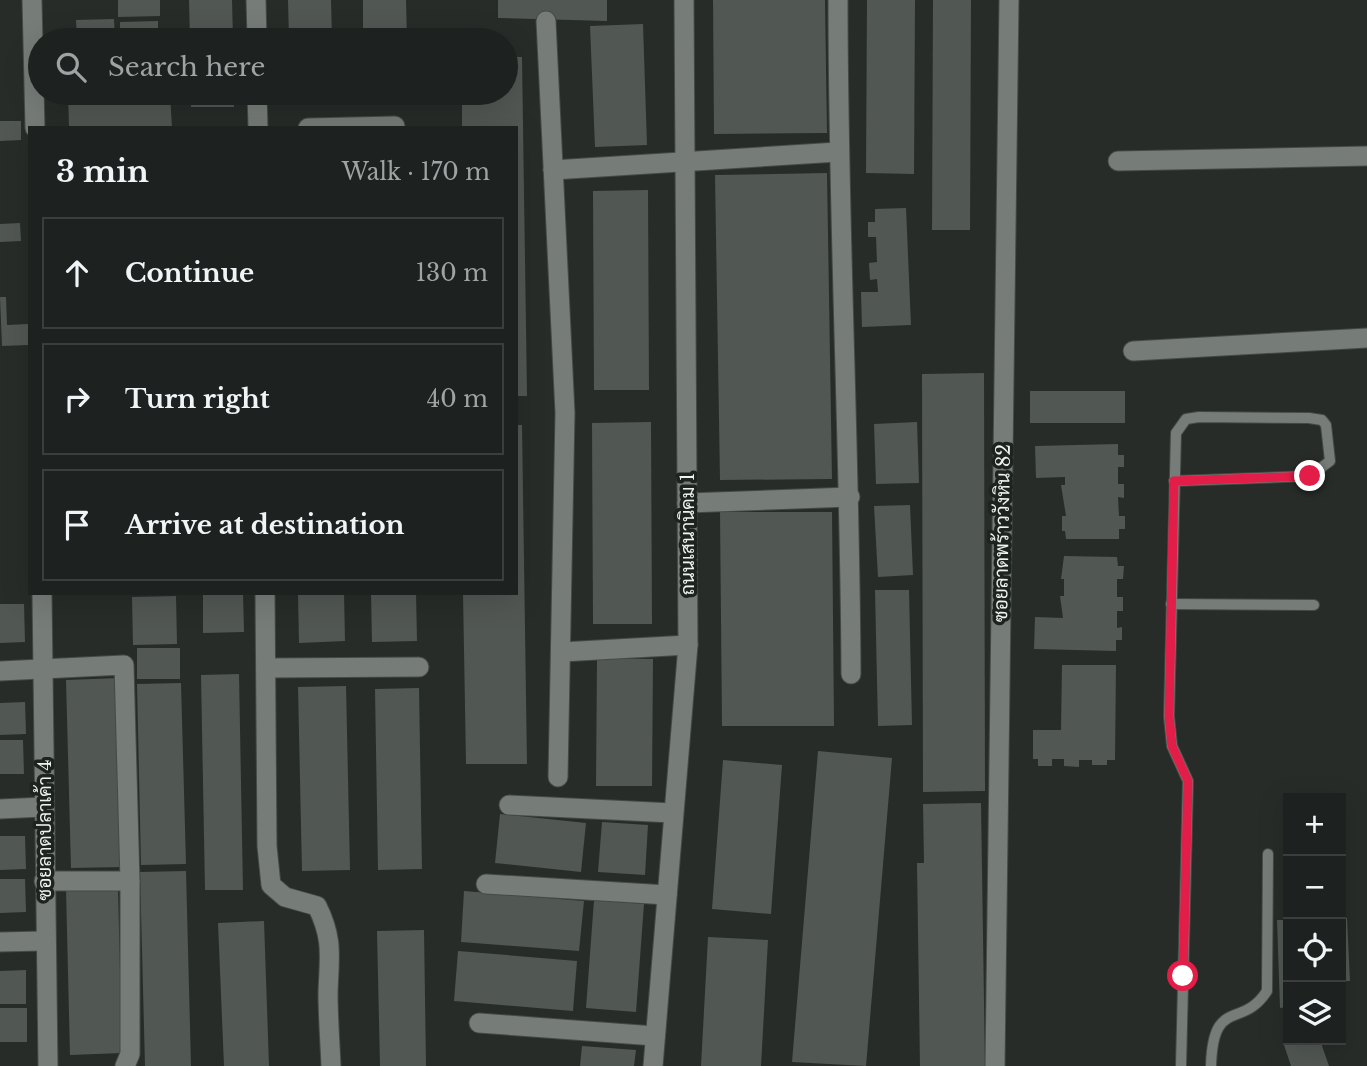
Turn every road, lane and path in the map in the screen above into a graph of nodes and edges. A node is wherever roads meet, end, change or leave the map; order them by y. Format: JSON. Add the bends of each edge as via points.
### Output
{"nodes":[{"id":1,"x":32,"y":0,"type":"edge"},
{"id":2,"x":256,"y":0,"type":"edge"},
{"id":3,"x":684,"y":0,"type":"edge"},
{"id":4,"x":838,"y":0,"type":"edge"},
{"id":5,"x":1009,"y":0,"type":"edge"},
{"id":6,"x":545,"y":21,"type":"dead end"},
{"id":7,"x":33,"y":28,"type":"edge"},
{"id":8,"x":257,"y":28,"type":"edge"},
{"id":9,"x":34,"y":105,"type":"edge"},
{"id":10,"x":257,"y":105,"type":"edge"},
{"id":11,"x":35,"y":126,"type":"edge"},
{"id":12,"x":258,"y":126,"type":"edge"},
{"id":13,"x":838,"y":152,"type":"junction"},
{"id":14,"x":1367,"y":156,"type":"edge"},
{"id":15,"x":1118,"y":161,"type":"dead end"},
{"id":16,"x":685,"y":162,"type":"junction"},
{"id":17,"x":553,"y":170,"type":"junction"},
{"id":18,"x":1367,"y":338,"type":"edge"},
{"id":19,"x":1133,"y":351,"type":"dead end"},
{"id":20,"x":1174,"y":481,"type":"junction"},
{"id":21,"x":850,"y":497,"type":"junction"},
{"id":22,"x":687,"y":503,"type":"junction"},
{"id":23,"x":42,"y":595,"type":"edge"},
{"id":24,"x":265,"y":595,"type":"edge"},
{"id":25,"x":1171,"y":604,"type":"junction"},
{"id":26,"x":1314,"y":605,"type":"dead end"},
{"id":27,"x":688,"y":645,"type":"junction"},
{"id":28,"x":561,"y":652,"type":"junction"},
{"id":29,"x":419,"y":667,"type":"dead end"},
{"id":30,"x":266,"y":668,"type":"junction"},
{"id":31,"x":43,"y":669,"type":"junction"},
{"id":32,"x":0,"y":671,"type":"edge"},
{"id":33,"x":851,"y":674,"type":"dead end"},
{"id":34,"x":558,"y":777,"type":"dead end"},
{"id":35,"x":509,"y":806,"type":"dead end"},
{"id":36,"x":43,"y":807,"type":"junction"},
{"id":37,"x":0,"y":808,"type":"edge"},
{"id":38,"x":673,"y":814,"type":"junction"},
{"id":39,"x":1268,"y":854,"type":"dead end"},
{"id":40,"x":44,"y":881,"type":"junction"},
{"id":41,"x":131,"y":881,"type":"junction"},
{"id":42,"x":486,"y":884,"type":"dead end"},
{"id":43,"x":667,"y":895,"type":"junction"},
{"id":44,"x":44,"y":941,"type":"junction"},
{"id":45,"x":0,"y":942,"type":"edge"},
{"id":46,"x":479,"y":1023,"type":"dead end"},
{"id":47,"x":655,"y":1036,"type":"junction"},
{"id":48,"x":48,"y":1066,"type":"edge"},
{"id":49,"x":125,"y":1066,"type":"edge"},
{"id":50,"x":331,"y":1066,"type":"edge"},
{"id":51,"x":653,"y":1066,"type":"edge"},
{"id":52,"x":995,"y":1066,"type":"edge"},
{"id":53,"x":1181,"y":1066,"type":"edge"},
{"id":54,"x":1210,"y":1066,"type":"edge"}],
"edges":[{"from":1,"to":7,"type":"street"},
{"from":2,"to":8,"type":"street"},
{"from":3,"to":16,"type":"street","name":"ถนนเสนานิคม 1"},
{"from":4,"to":13,"type":"street"},
{"from":5,"to":52,"type":"street","name":"ซอยลาดพร้าววังหิน 82"},
{"from":6,"to":17,"type":"street"},
{"from":9,"to":11,"type":"street"},
{"from":10,"to":12,"type":"street"},
{"from":13,"to":16,"type":"street"},
{"from":13,"to":21,"type":"street"},
{"from":14,"to":15,"type":"street"},
{"from":16,"to":17,"type":"street"},
{"from":16,"to":22,"type":"street","name":"ถนนเสนานิคม 1"},
{"from":17,"to":28,"type":"street","via":[[565,413]]},
{"from":18,"to":19,"type":"street"},
{"from":20,"to":20,"type":"lane","via":[[1310,476],[1329,461],[1326,425],[1309,418],[1186,419],[1176,433]]},
{"from":20,"to":25,"type":"lane"},
{"from":21,"to":22,"type":"street"},
{"from":21,"to":33,"type":"street"},
{"from":22,"to":27,"type":"street","name":"ถนนเสนานิคม 1"},
{"from":23,"to":31,"type":"street","name":"ซอยลาดปลาเค้า 4"},
{"from":24,"to":30,"type":"street"},
{"from":25,"to":26,"type":"lane"},
{"from":25,"to":53,"type":"lane","via":[[1169,716],[1172,746],[1188,781]]},
{"from":27,"to":28,"type":"street"},
{"from":27,"to":38,"type":"street","name":"ถนนเสนานิคม 1"},
{"from":28,"to":34,"type":"street"},
{"from":29,"to":30,"type":"street"},
{"from":30,"to":50,"type":"street","via":[[271,885],[285,897],[317,906],[327,926]]},
{"from":31,"to":32,"type":"street"},
{"from":31,"to":36,"type":"street","name":"ซอยลาดปลาเค้า 4"},
{"from":31,"to":41,"type":"street","via":[[124,665]]},
{"from":35,"to":38,"type":"street"},
{"from":36,"to":37,"type":"street"},
{"from":36,"to":40,"type":"street","name":"ซอยลาดปลาเค้า 4"},
{"from":38,"to":43,"type":"street","name":"ถนนเสนานิคม 1"},
{"from":39,"to":54,"type":"lane","via":[[1267,991],[1259,1003],[1230,1015],[1216,1027]]},
{"from":40,"to":41,"type":"street"},
{"from":40,"to":44,"type":"street","name":"ซอยลาดปลาเค้า 4"},
{"from":41,"to":49,"type":"street","via":[[130,1054]]},
{"from":42,"to":43,"type":"street"},
{"from":43,"to":47,"type":"street","name":"ถนนเสนานิคม 1"},
{"from":44,"to":45,"type":"street"},
{"from":44,"to":48,"type":"street","name":"ซอยลาดปลาเค้า 4"},
{"from":46,"to":47,"type":"street"},
{"from":47,"to":51,"type":"street","name":"ถนนเสนานิคม 1"}]}
